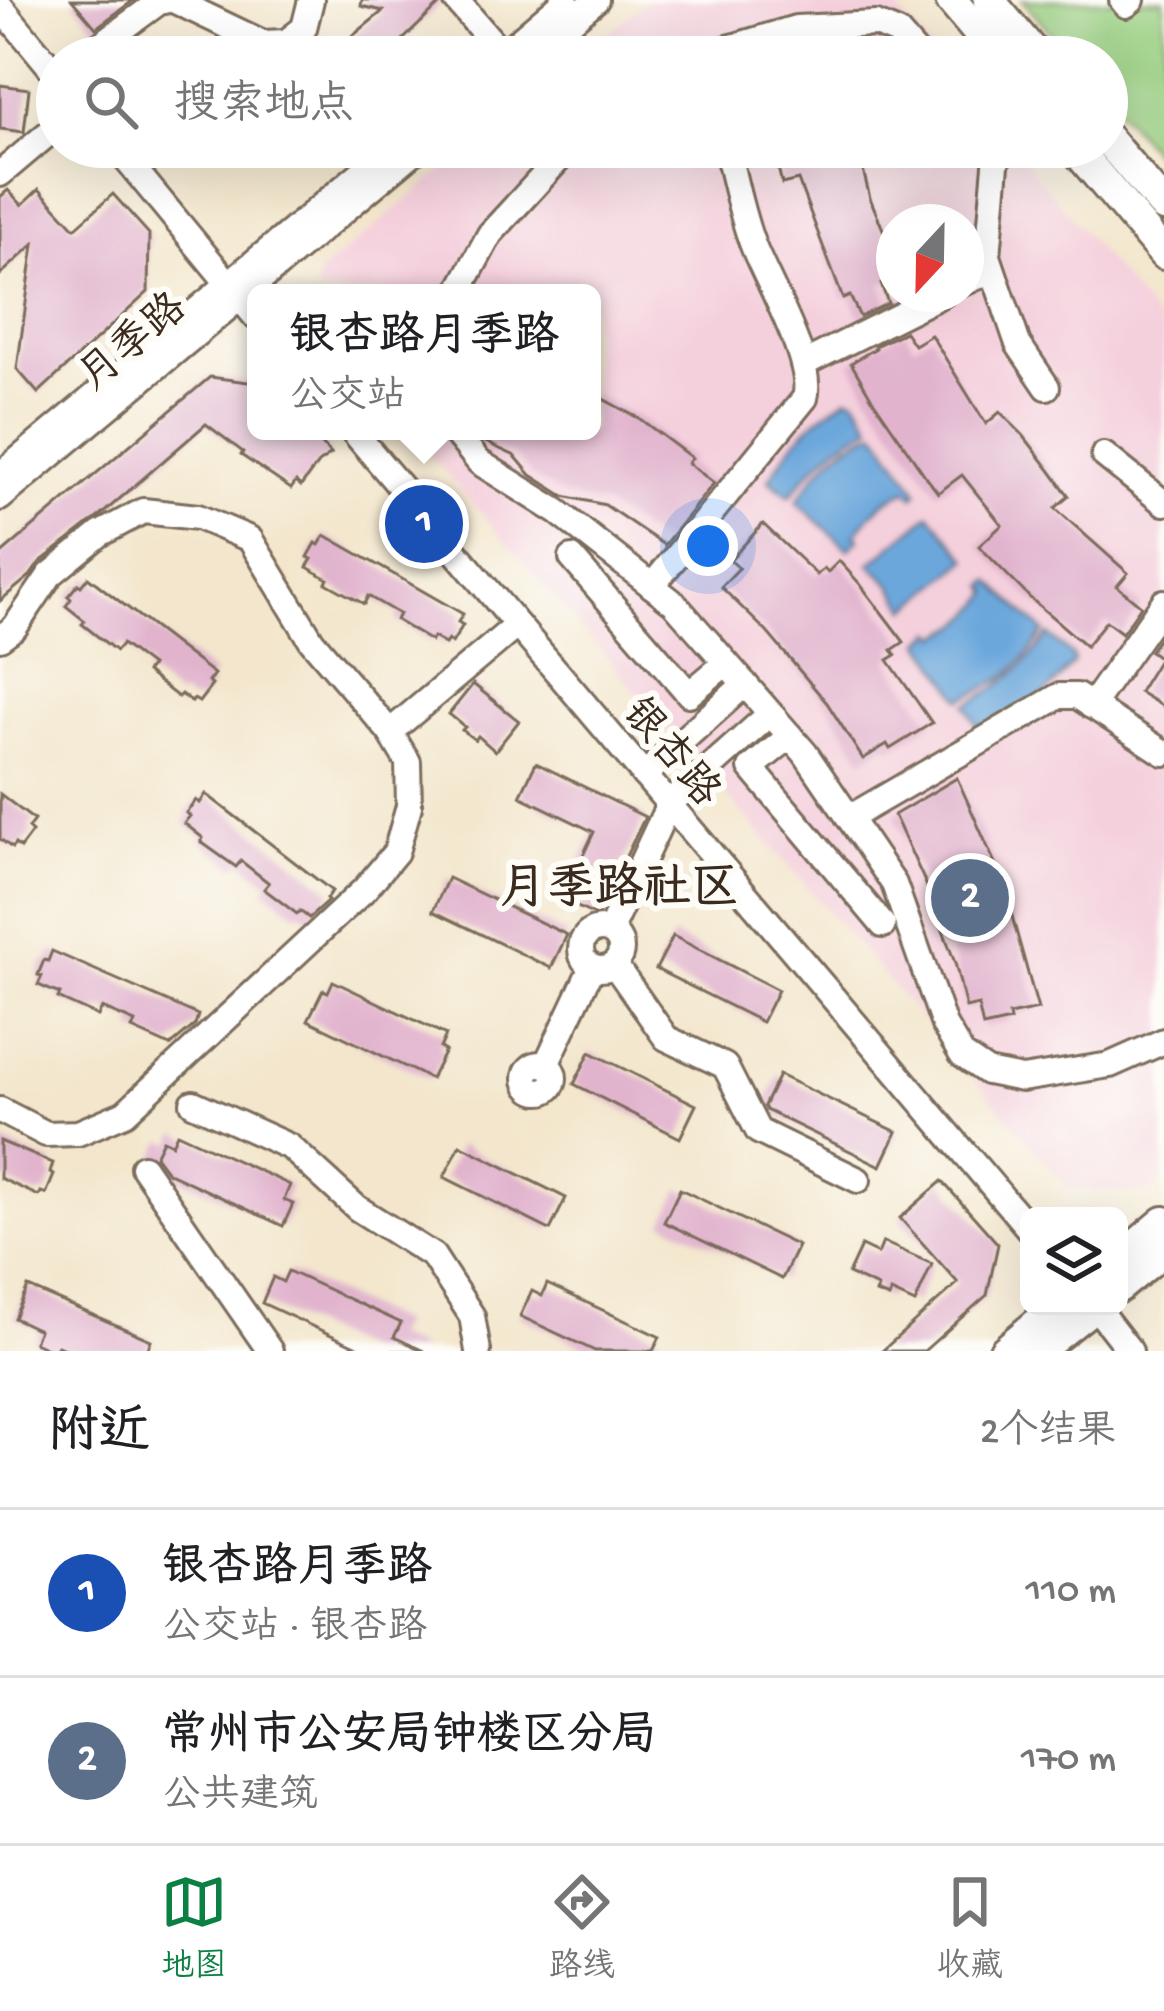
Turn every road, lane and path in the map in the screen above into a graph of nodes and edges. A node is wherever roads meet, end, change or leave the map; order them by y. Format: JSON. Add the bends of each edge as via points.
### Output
{"nodes":[{"id":1,"x":170,"y":0,"type":"edge"},
{"id":2,"x":311,"y":0,"type":"edge"},
{"id":3,"x":456,"y":0,"type":"edge"},
{"id":4,"x":566,"y":0,"type":"edge"},
{"id":5,"x":596,"y":0,"type":"edge"},
{"id":6,"x":951,"y":0,"type":"edge"},
{"id":7,"x":1122,"y":0,"type":"edge"},
{"id":8,"x":1132,"y":0,"type":"edge"},
{"id":9,"x":1002,"y":5,"type":"edge"},
{"id":10,"x":0,"y":6,"type":"edge"},
{"id":11,"x":113,"y":36,"type":"edge"},
{"id":12,"x":248,"y":36,"type":"edge"},
{"id":13,"x":294,"y":36,"type":"edge"},
{"id":14,"x":489,"y":36,"type":"edge"},
{"id":15,"x":529,"y":36,"type":"edge"},
{"id":16,"x":539,"y":36,"type":"edge"},
{"id":17,"x":769,"y":36,"type":"edge"},
{"id":18,"x":901,"y":36,"type":"edge"},
{"id":19,"x":981,"y":36,"type":"edge"},
{"id":20,"x":1023,"y":36,"type":"edge"},
{"id":21,"x":36,"y":50,"type":"edge"},
{"id":22,"x":36,"y":144,"type":"edge"},
{"id":23,"x":1128,"y":164,"type":"edge"},
{"id":24,"x":133,"y":168,"type":"edge"},
{"id":25,"x":371,"y":168,"type":"edge"},
{"id":26,"x":396,"y":168,"type":"edge"},
{"id":27,"x":551,"y":168,"type":"edge"},
{"id":28,"x":732,"y":168,"type":"edge"},
{"id":29,"x":996,"y":168,"type":"edge"},
{"id":30,"x":1092,"y":168,"type":"edge"},
{"id":31,"x":0,"y":174,"type":"edge"},
{"id":32,"x":1164,"y":206,"type":"edge"},
{"id":33,"x":1164,"y":254,"type":"edge"},
{"id":34,"x":988,"y":256,"type":"junction"},
{"id":35,"x":984,"y":265,"type":"edge"},
{"id":36,"x":258,"y":284,"type":"edge"},
{"id":37,"x":261,"y":284,"type":"edge"},
{"id":38,"x":463,"y":284,"type":"edge"},
{"id":39,"x":242,"y":300,"type":"edge"},
{"id":40,"x":907,"y":312,"type":"edge"},
{"id":41,"x":803,"y":364,"type":"junction"},
{"id":42,"x":1047,"y":387,"type":"dead end"},
{"id":43,"x":361,"y":440,"type":"edge"},
{"id":44,"x":461,"y":440,"type":"edge"},
{"id":45,"x":1104,"y":455,"type":"dead end"},
{"id":46,"x":0,"y":475,"type":"edge"},
{"id":47,"x":0,"y":498,"type":"edge"},
{"id":48,"x":1164,"y":503,"type":"edge"},
{"id":49,"x":572,"y":558,"type":"dead end"},
{"id":50,"x":652,"y":586,"type":"junction"},
{"id":51,"x":1164,"y":602,"type":"edge"},
{"id":52,"x":518,"y":625,"type":"junction"},
{"id":53,"x":0,"y":638,"type":"edge"},
{"id":54,"x":726,"y":662,"type":"junction"},
{"id":55,"x":745,"y":684,"type":"junction"},
{"id":56,"x":1091,"y":706,"type":"junction"},
{"id":57,"x":770,"y":714,"type":"junction"},
{"id":58,"x":390,"y":733,"type":"junction"},
{"id":59,"x":790,"y":736,"type":"junction"},
{"id":60,"x":1164,"y":754,"type":"edge"},
{"id":61,"x":644,"y":775,"type":"junction"},
{"id":62,"x":669,"y":804,"type":"junction"},
{"id":63,"x":850,"y":818,"type":"junction"},
{"id":64,"x":883,"y":925,"type":"dead end"},
{"id":65,"x":603,"y":966,"type":"junction"},
{"id":66,"x":1164,"y":1041,"type":"edge"},
{"id":67,"x":546,"y":1065,"type":"dead end"},
{"id":68,"x":194,"y":1103,"type":"dead end"},
{"id":69,"x":0,"y":1110,"type":"edge"},
{"id":70,"x":143,"y":1168,"type":"dead end"},
{"id":71,"x":858,"y":1180,"type":"dead end"},
{"id":72,"x":1020,"y":1218,"type":"edge"},
{"id":73,"x":1164,"y":1222,"type":"edge"},
{"id":74,"x":1164,"y":1250,"type":"edge"},
{"id":75,"x":1128,"y":1252,"type":"edge"},
{"id":76,"x":1128,"y":1280,"type":"edge"},
{"id":77,"x":1049,"y":1315,"type":"edge"},
{"id":78,"x":1083,"y":1315,"type":"edge"},
{"id":79,"x":1102,"y":1315,"type":"edge"},
{"id":80,"x":270,"y":1351,"type":"edge"},
{"id":81,"x":478,"y":1351,"type":"edge"},
{"id":82,"x":1005,"y":1351,"type":"edge"},
{"id":83,"x":1037,"y":1351,"type":"edge"},
{"id":84,"x":1130,"y":1351,"type":"edge"}],
"edges":[{"from":1,"to":11,"type":"street"},
{"from":1,"to":12,"type":"street"},
{"from":2,"to":13,"type":"street"},
{"from":3,"to":14,"type":"street"},
{"from":4,"to":15,"type":"street"},
{"from":5,"to":16,"type":"street"},
{"from":6,"to":19,"type":"main road"},
{"from":7,"to":8,"type":"street"},
{"from":9,"to":20,"type":"main road"},
{"from":10,"to":21,"type":"street"},
{"from":17,"to":18,"type":"street","via":[[877,24]]},
{"from":22,"to":31,"type":"street"},
{"from":23,"to":32,"type":"main road"},
{"from":24,"to":39,"type":"street"},
{"from":25,"to":36,"type":"street","name":"月季路"},
{"from":26,"to":37,"type":"street","name":"月季路"},
{"from":27,"to":38,"type":"street","via":[[490,234]]},
{"from":28,"to":41,"type":"street","via":[[752,243]]},
{"from":29,"to":34,"type":"street"},
{"from":30,"to":33,"type":"main road"},
{"from":34,"to":35,"type":"street"},
{"from":34,"to":42,"type":"street","via":[[1018,344]]},
{"from":39,"to":46,"type":"street","name":"月季路"},
{"from":39,"to":47,"type":"street","name":"月季路"},
{"from":40,"to":41,"type":"street"},
{"from":41,"to":50,"type":"street","via":[[806,398]]},
{"from":43,"to":52,"type":"street","name":"银杏路"},
{"from":44,"to":50,"type":"street","via":[[479,462]]},
{"from":45,"to":48,"type":"street"},
{"from":49,"to":54,"type":"street","via":[[689,694]]},
{"from":50,"to":54,"type":"street"},
{"from":51,"to":56,"type":"street"},
{"from":52,"to":58,"type":"street"},
{"from":52,"to":61,"type":"street","name":"银杏路"},
{"from":53,"to":58,"type":"street","via":[[50,574],[100,534],[143,511],[198,517],[250,539],[312,640]]},
{"from":54,"to":55,"type":"street"},
{"from":55,"to":57,"type":"street"},
{"from":55,"to":61,"type":"street"},
{"from":56,"to":60,"type":"street"},
{"from":56,"to":63,"type":"street","via":[[1059,696]]},
{"from":57,"to":59,"type":"street"},
{"from":57,"to":62,"type":"street"},
{"from":58,"to":69,"type":"street","via":[[408,762],[409,806],[396,852],[365,890],[124,1113],[78,1133],[46,1134]]},
{"from":59,"to":63,"type":"street"},
{"from":59,"to":64,"type":"street","via":[[751,768]]},
{"from":61,"to":62,"type":"street","name":"银杏路"},
{"from":62,"to":65,"type":"street","via":[[610,930],[621,953]]},
{"from":62,"to":72,"type":"street","name":"银杏路"},
{"from":63,"to":66,"type":"street","via":[[894,884],[962,1055],[987,1072],[1022,1079],[1110,1065]]},
{"from":65,"to":67,"type":"street"},
{"from":65,"to":71,"type":"street","via":[[666,1038],[725,1066],[758,1131]]},
{"from":68,"to":81,"type":"street","via":[[290,1147],[357,1208],[433,1256],[472,1316]]},
{"from":70,"to":80,"type":"street"},
{"from":73,"to":75,"type":"main road"},
{"from":74,"to":76,"type":"main road"},
{"from":77,"to":82,"type":"main road"},
{"from":78,"to":83,"type":"main road"},
{"from":79,"to":84,"type":"street"}]}
